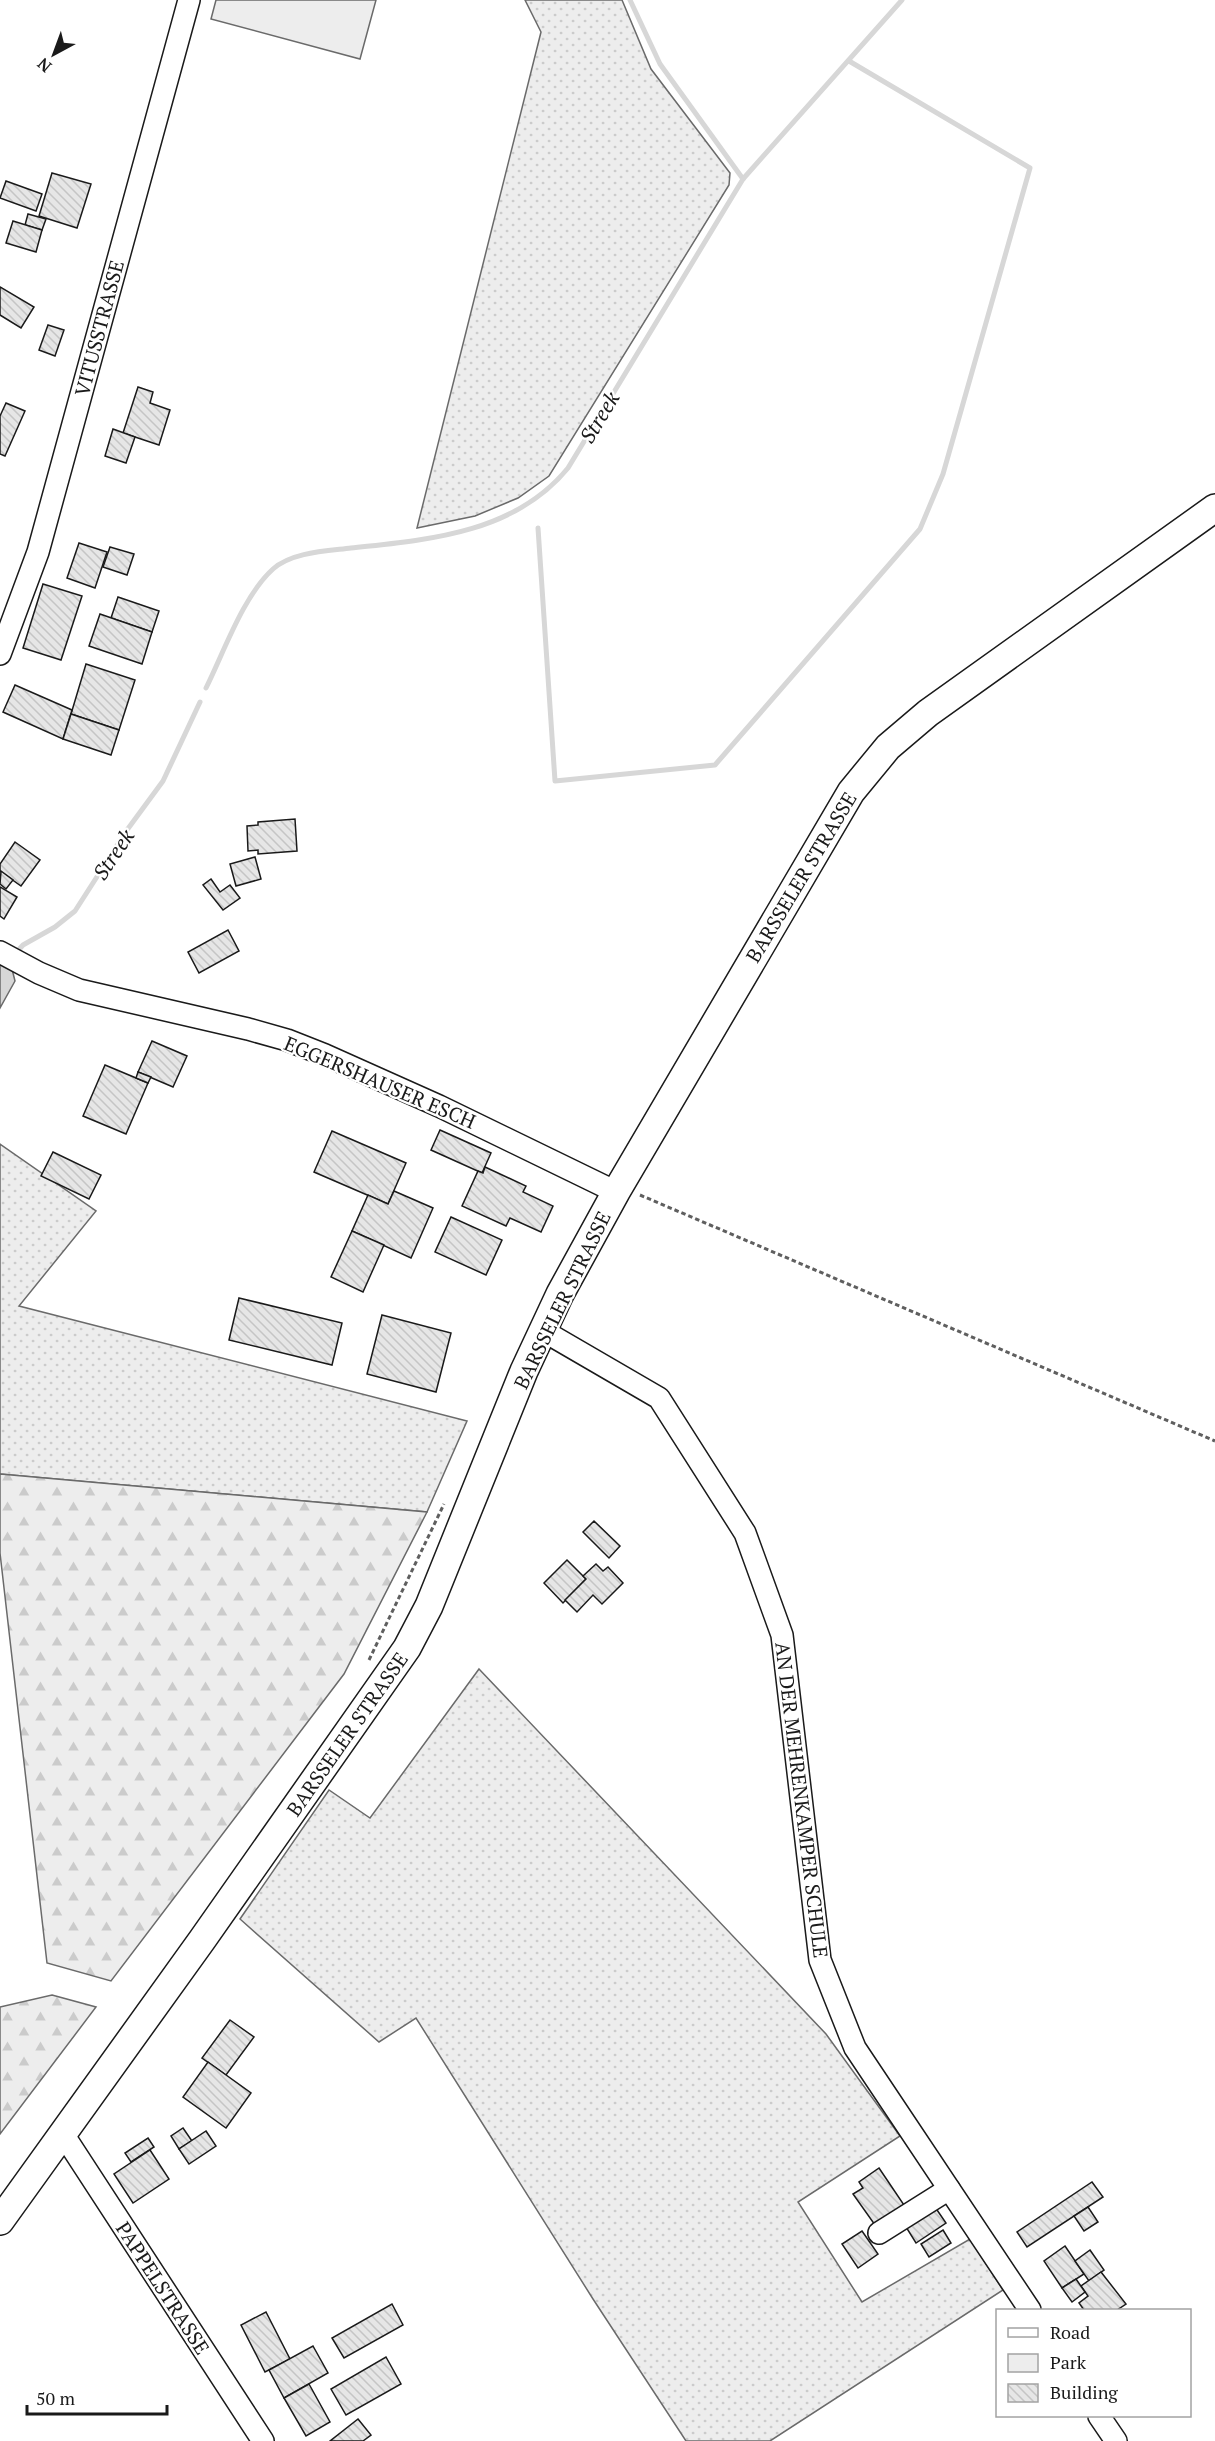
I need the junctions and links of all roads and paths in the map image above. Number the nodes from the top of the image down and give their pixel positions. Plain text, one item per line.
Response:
1 (189, 0) edge
2 (1215, 508) edge
3 (0, 654) edge
4 (0, 952) edge
5 (618, 1189) junction
6 (542, 1330) junction
7 (1215, 1441) edge
8 (63, 2134) junction
9 (949, 2189) junction
10 (0, 2221) edge
11 (879, 2233) dead end
12 (1028, 2309) edge
13 (1100, 2417) edge
14 (263, 2441) edge
15 (1116, 2441) edge

1 - 3 street, VITUSSTRASSE
2 - 5 main road, BARSSELER STRASSE
4 - 5 street, EGGERSHAUSER ESCH
5 - 6 main road, BARSSELER STRASSE
5 - 7 path
6 - 8 main road, BARSSELER STRASSE
6 - 9 street, AN DER MEHRENKAMPER SCHULE
8 - 10 main road, BARSSELER STRASSE
8 - 14 street, PAPPELSTRASSE
9 - 11 street
9 - 12 street, AN DER MEHRENKAMPER SCHULE
13 - 15 street

